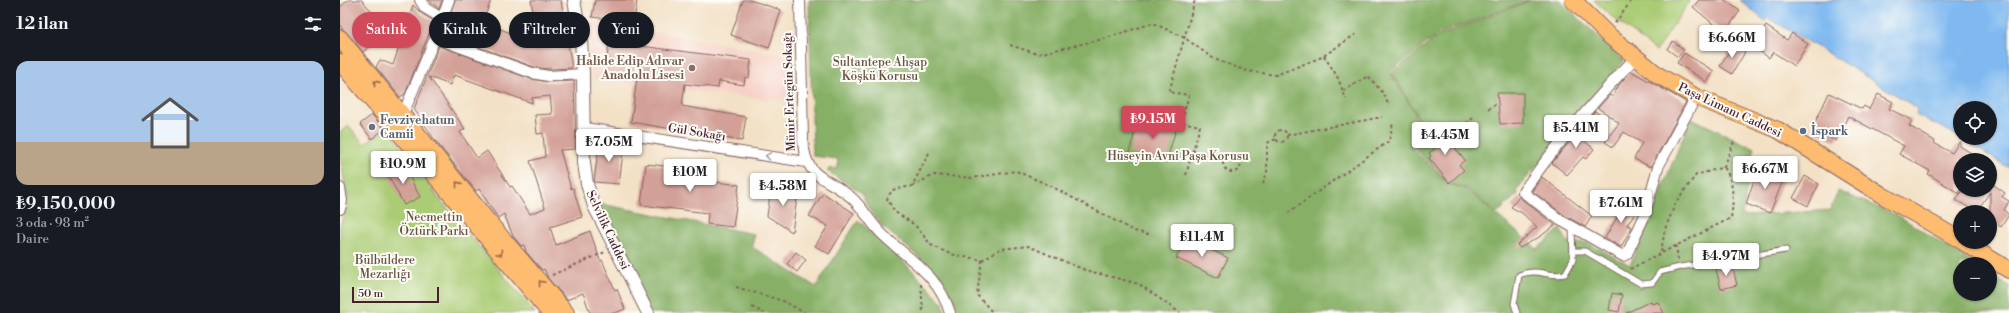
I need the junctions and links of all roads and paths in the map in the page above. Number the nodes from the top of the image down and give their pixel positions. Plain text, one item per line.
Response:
1 (420, 0) edge
2 (449, 0) edge
3 (574, 0) edge
4 (800, 0) edge
5 (1195, 0) edge
6 (1574, 0) edge
7 (1632, 0) edge
8 (432, 12) edge
9 (445, 12) edge
10 (1356, 34) dead end
11 (1607, 34) junction
12 (1185, 38) junction
13 (342, 44) edge
14 (1010, 45) dead end
15 (431, 48) edge
16 (463, 48) edge
17 (1324, 56) junction
18 (1635, 58) junction
19 (340, 62) edge
20 (584, 74) junction
21 (1343, 91) junction
22 (1696, 97) junction
23 (1346, 99) dead end
24 (1497, 103) dead end
25 (1390, 106) dead end
26 (1488, 109) dead end
27 (1382, 117) dead end
28 (1474, 117) dead end
29 (399, 122) junction
30 (1393, 123) dead end
31 (585, 128) junction
32 (1287, 135) junction
33 (1276, 139) junction
34 (1448, 139) dead end
35 (1735, 139) dead end
36 (1193, 151) junction
37 (929, 153) dead end
38 (1223, 161) junction
39 (806, 162) junction
40 (1724, 167) junction
41 (1186, 175) dead end
42 (1263, 184) dead end
43 (912, 186) junction
44 (340, 188) edge
45 (340, 208) edge
46 (1288, 213) dead end
47 (1572, 227) junction
48 (487, 229) junction
49 (1152, 235) dead end
50 (1953, 236) edge
51 (1676, 245) junction
52 (615, 248) junction
53 (1974, 249) edge
54 (1786, 250) dead end
55 (1573, 251) junction
56 (1661, 253) junction
57 (982, 260) junction
58 (918, 265) junction
59 (1680, 267) junction
60 (2009, 270) edge
61 (1622, 272) junction
62 (539, 281) junction
63 (736, 287) dead end
64 (752, 307) dead end
65 (550, 313) edge
66 (566, 313) edge
67 (648, 313) edge
68 (764, 313) edge
69 (805, 313) edge
70 (923, 313) edge
71 (950, 313) edge
72 (993, 313) edge
73 (1180, 313) edge
74 (1517, 313) edge

1 - 8 street
2 - 9 street
3 - 20 street, Selvilik Caddesi
4 - 39 street, Münir Ertegün Sokağı
5 - 12 path
6 - 11 main road, Paşa Limanı Caddesi
7 - 11 path
10 - 17 path
11 - 18 main road, Paşa Limanı Caddesi
12 - 14 path
12 - 17 path
12 - 36 path
29 -> 13 main road
15 - 29 street
16 - 20 street
17 - 21 path
18 - 22 main road, Paşa Limanı Caddesi
18 - 47 street
19 - 29 main road
20 - 31 street, Selvilik Caddesi
21 - 23 path
21 - 25 path
22 - 47 street
22 - 50 main road, Paşa Limanı Caddesi
24 - 26 path
27 - 32 path
28 - 34 path
29 - 48 main road
30 - 46 path
39 -> 31 street, Gül Sokağı
31 - 52 street, Selvilik Caddesi
32 - 33 path
32 - 33 path
33 - 42 path
35 - 40 path
36 - 38 path
36 - 41 path
37 - 43 path
38 - 38 path
39 - 58 street, Münir Ertegün Sokağı
40 - 51 path
40 - 56 path
43 - 49 path
43 - 57 path
44 - 45 street
47 - 55 lane
48 - 62 main road
48 -> 65 main road
51 - 56 path
51 - 59 path
52 - 62 path
52 - 67 street, Selvilik Caddesi
53 - 60 main road
54 - 59 lane
55 - 61 lane
55 - 74 lane
56 - 61 path
57 - 72 path
57 - 73 path
58 - 70 path
58 - 71 street, Münir Ertegün Sokağı
59 - 61 lane
66 -> 62 main road
63 - 69 path
64 - 68 path

